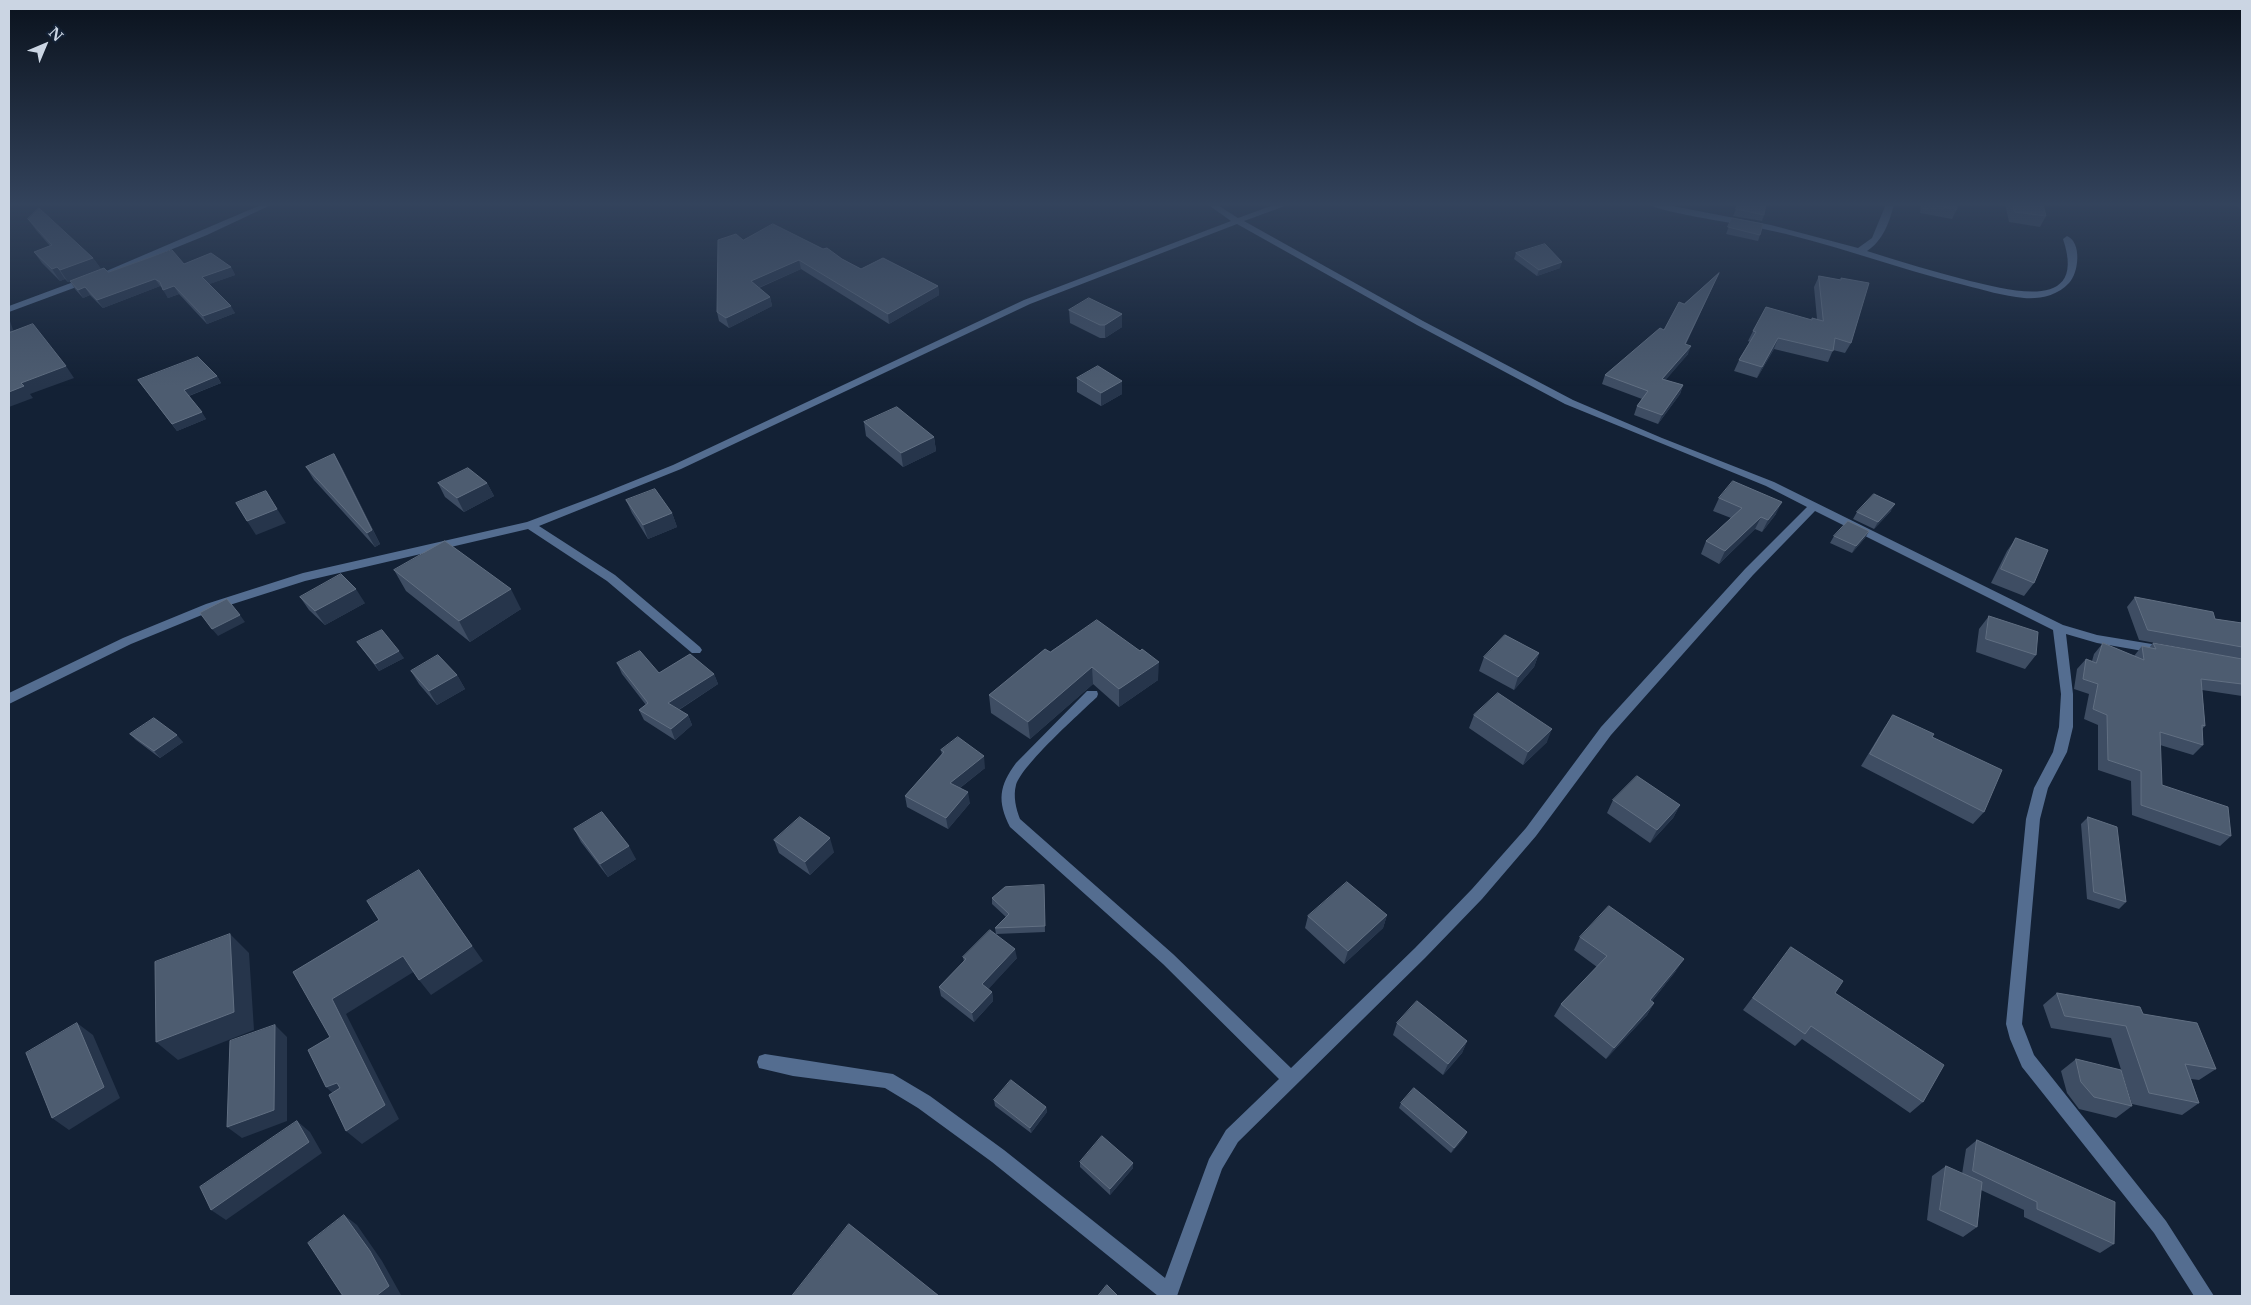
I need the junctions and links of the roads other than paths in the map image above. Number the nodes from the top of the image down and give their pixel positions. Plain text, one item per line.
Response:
1 (125, 265) edge
2 (1122, 265) edge
3 (1318, 265) edge
4 (1902, 265) edge
5 (2074, 265) edge
6 (9, 309) edge
7 (1815, 505) junction
8 (530, 525) junction
9 (2058, 628) junction
10 (696, 650) dead end
11 (2182, 653) edge
12 (1092, 694) dead end
13 (9, 699) edge
14 (765, 1062) dead end
15 (1291, 1079) junction
16 (1168, 1295) edge
17 (2206, 1296) edge

1 - 6 street
2 - 8 street
3 - 7 street
4 - 5 street
7 - 9 street
7 - 15 street
8 - 10 street
8 - 13 street
9 - 11 street
9 - 17 street
12 - 15 street
14 - 16 street
15 - 16 street

